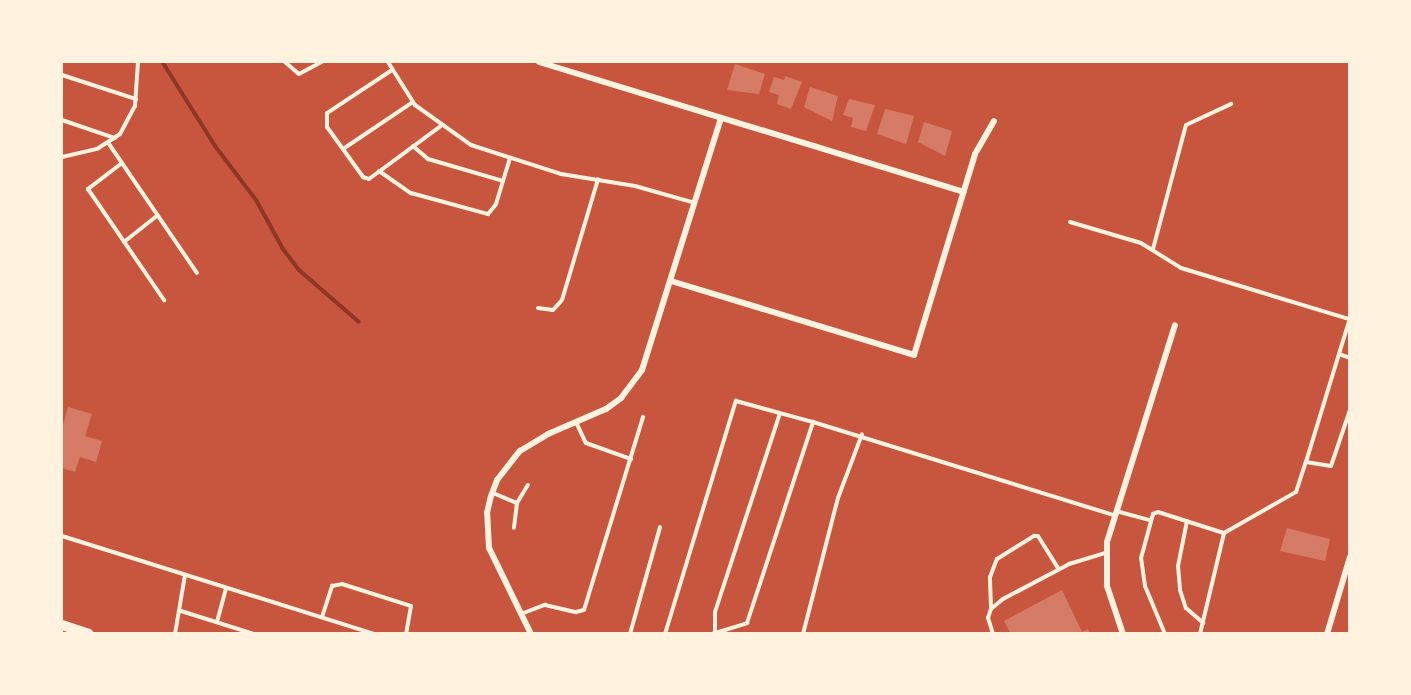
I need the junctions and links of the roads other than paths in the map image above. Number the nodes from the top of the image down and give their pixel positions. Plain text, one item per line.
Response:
1 (138, 62) edge
2 (285, 62) edge
3 (322, 62) edge
4 (388, 62) edge
5 (539, 62) edge
6 (392, 70) junction
7 (62, 77) edge
8 (136, 99) junction
9 (413, 102) junction
10 (1231, 104) dead end
11 (721, 118) junction
12 (62, 120) edge
13 (994, 121) dead end
14 (441, 126) junction
15 (116, 138) junction
16 (109, 144) junction
17 (413, 146) junction
18 (343, 149) junction
19 (62, 157) edge
20 (510, 158) junction
21 (122, 163) junction
22 (379, 171) junction
23 (598, 179) junction
24 (503, 181) junction
25 (964, 192) junction
26 (695, 203) junction
27 (158, 215) junction
28 (1070, 222) dead end
29 (124, 242) junction
30 (1153, 249) junction
31 (197, 273) dead end
32 (671, 281) junction
33 (164, 300) dead end
34 (538, 308) dead end
35 (1349, 319) edge
36 (1174, 325) dead end
37 (1339, 354) junction
38 (1350, 358) edge
39 (1350, 410) edge
40 (780, 413) junction
41 (643, 417) dead end
42 (576, 422) junction
43 (813, 422) junction
44 (862, 434) junction
45 (631, 459) junction
46 (1306, 462) junction
47 (528, 485) dead end
48 (492, 493) junction
49 (518, 503) junction
50 (1114, 513) junction
51 (1150, 520) junction
52 (1187, 521) junction
53 (660, 527) dead end
54 (514, 528) dead end
55 (1224, 533) junction
56 (62, 536) edge
57 (1106, 553) junction
58 (1350, 557) edge
59 (1059, 569) junction
60 (185, 575) junction
61 (226, 588) junction
62 (991, 609) junction
63 (181, 611) junction
64 (520, 614) junction
65 (322, 617) junction
66 (217, 622) junction
67 (1203, 623) junction
68 (62, 626) edge
69 (713, 632) edge
70 (89, 633) edge
71 (175, 633) edge
72 (254, 633) edge
73 (374, 633) edge
74 (406, 633) edge
75 (531, 633) edge
76 (630, 633) edge
77 (665, 633) edge
78 (803, 633) edge
79 (993, 633) edge
80 (1123, 633) edge
81 (1165, 633) edge
82 (1200, 633) edge
83 (1327, 633) edge

1 - 8 lane
2 - 3 lane
4 - 6 lane
5 - 11 street
6 - 9 lane
6 - 18 lane
7 - 8 lane
8 - 15 lane
9 - 14 lane
9 - 18 lane
10 - 30 lane
11 - 25 street
11 - 26 street
12 - 15 lane
13 - 25 street
14 - 17 lane
14 - 20 lane
15 - 16 lane
16 - 19 lane
16 - 21 lane
17 - 22 lane
17 - 24 lane
18 - 22 lane
20 - 23 lane
20 - 24 lane
21 - 27 lane
21 - 29 lane
22 - 24 lane
23 - 26 lane
23 - 34 lane
25 - 32 street
26 - 32 street
27 - 29 lane
27 - 31 lane
28 - 30 lane
29 - 33 lane
30 - 35 lane
32 - 42 street
35 - 37 lane
36 - 50 street
37 - 38 lane
37 - 46 lane
39 - 46 lane
40 - 43 lane
40 - 69 lane
40 - 77 lane
41 - 45 lane
42 - 45 lane
42 - 48 street
43 - 44 lane
43 - 69 lane
44 - 50 lane
44 - 78 lane
45 - 64 lane
46 - 55 lane
47 - 49 lane
48 - 49 lane
48 - 64 street
49 - 54 lane
50 - 51 lane
50 - 57 street
51 - 52 lane
51 - 81 lane
52 - 55 lane
52 - 67 lane
53 - 76 lane
55 - 67 lane
56 - 60 lane
57 - 59 lane
57 - 80 street
58 - 83 street
59 - 62 lane
59 - 62 lane
60 - 61 lane
60 - 63 lane
61 - 65 lane
61 - 66 lane
62 - 79 lane
63 - 66 lane
63 - 71 lane
64 - 75 street
65 - 73 lane
65 - 74 lane
66 - 72 lane
67 - 82 lane
68 - 70 main road

